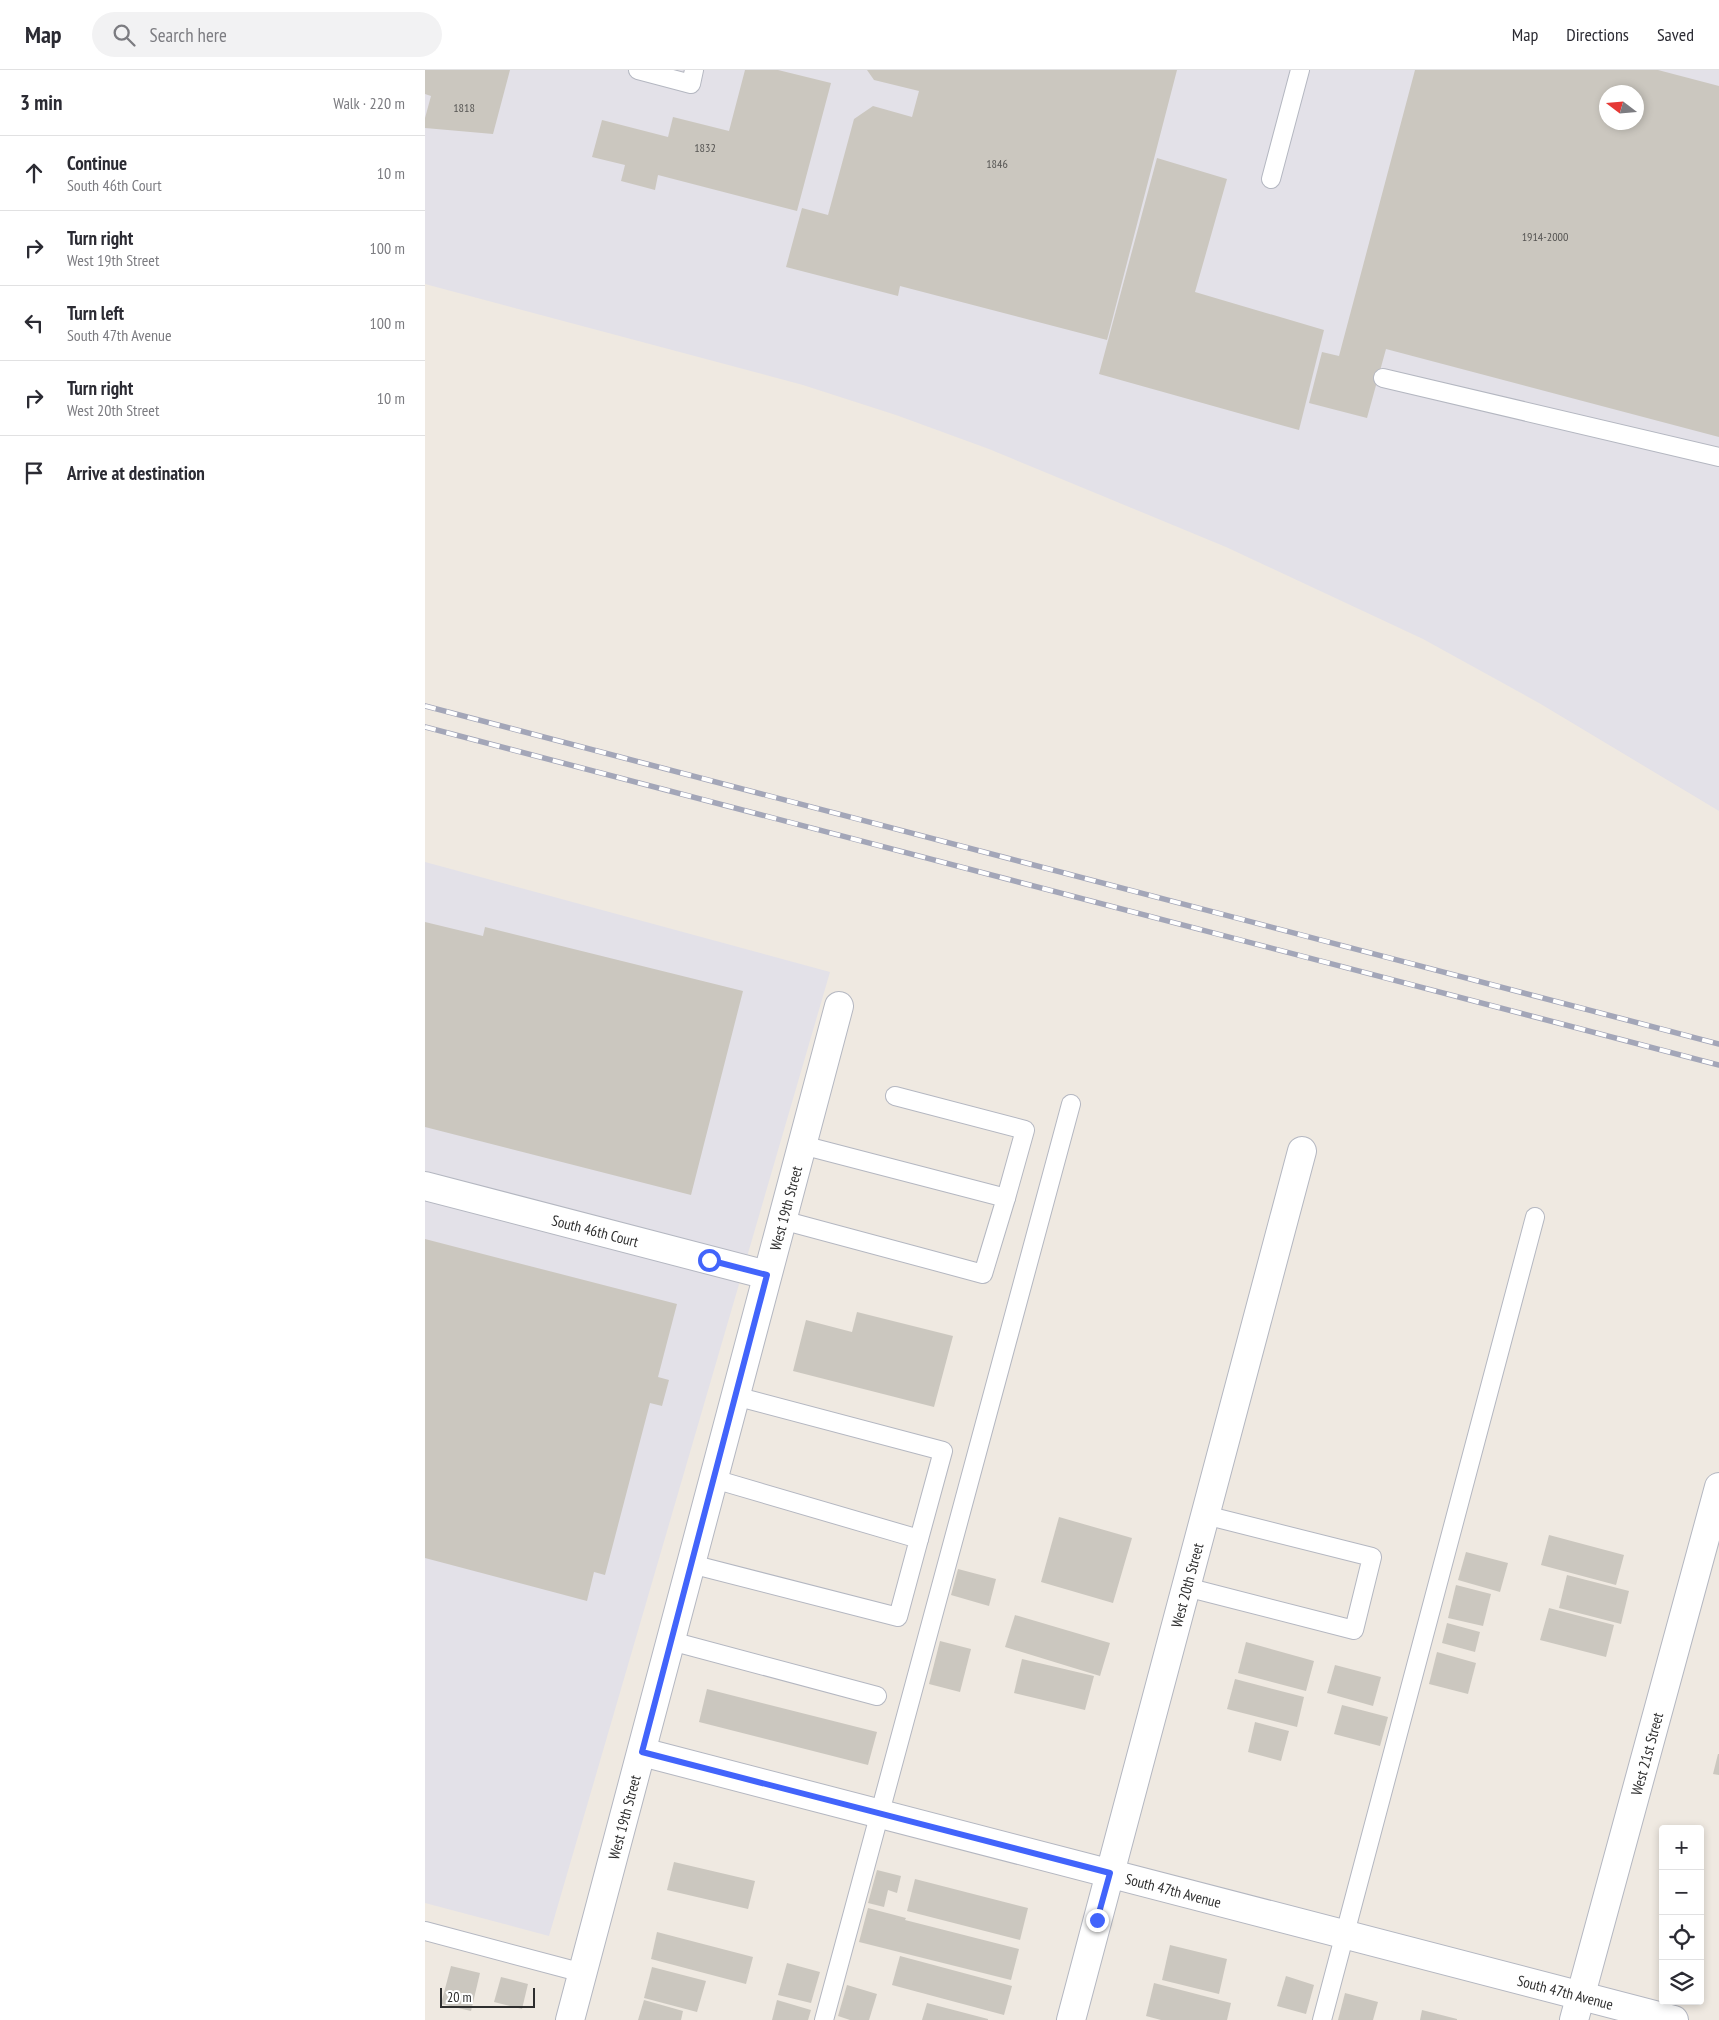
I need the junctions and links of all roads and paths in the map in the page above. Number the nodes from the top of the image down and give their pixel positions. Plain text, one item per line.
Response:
1 (638, 70) edge
2 (694, 70) edge
3 (1300, 70) edge
4 (1271, 179) dead end
5 (1383, 378) dead end
6 (1719, 457) edge
7 (839, 1006) dead end
8 (895, 1096) dead end
9 (1071, 1104) dead end
10 (802, 1145) junction
11 (1302, 1151) dead end
12 (425, 1186) edge
13 (1006, 1198) junction
14 (1535, 1217) dead end
15 (782, 1220) junction
16 (767, 1275) junction
17 (735, 1396) junction
18 (714, 1480) junction
19 (1719, 1487) edge
20 (1205, 1515) junction
21 (919, 1539) junction
22 (691, 1564) junction
23 (1186, 1587) junction
24 (671, 1641) junction
25 (877, 1696) dead end
26 (642, 1752) junction
27 (879, 1814) junction
28 (1110, 1873) junction
29 (425, 1931) edge
30 (1345, 1934) junction
31 (583, 1973) junction
32 (1577, 2008) edge
33 (570, 2020) edge
34 (824, 2020) edge
35 (1071, 2020) edge
36 (1322, 2020) edge
37 (1675, 2020) edge

1 - 2 lane
3 - 4 lane
5 - 6 lane
7 - 10 street, West 19th Street
8 - 13 lane
9 - 27 lane
10 - 13 lane
10 - 15 street, West 19th Street
11 - 20 street, West 20th Street
12 - 16 street, South 46th Court
13 - 15 lane
14 - 30 lane
15 - 16 street, West 19th Street
16 - 17 street, West 19th Street
17 - 18 street, West 19th Street
17 - 21 lane
18 - 21 lane
18 - 22 street, West 19th Street
19 - 32 street, West 21st Street
20 - 23 street, West 20th Street
20 - 23 lane
21 - 22 lane
22 - 24 street, West 19th Street
23 - 28 street, West 20th Street
24 - 25 lane
24 - 26 street, West 19th Street
26 - 27 street, South 47th Avenue
26 - 31 street, West 19th Street
27 - 28 street, South 47th Avenue
27 - 34 lane
28 - 30 street, South 47th Avenue
28 - 35 street, West 20th Street
29 - 31 lane
30 - 32 street, South 47th Avenue
30 - 36 lane
31 - 33 street, West 19th Street
32 - 37 street, South 47th Avenue

